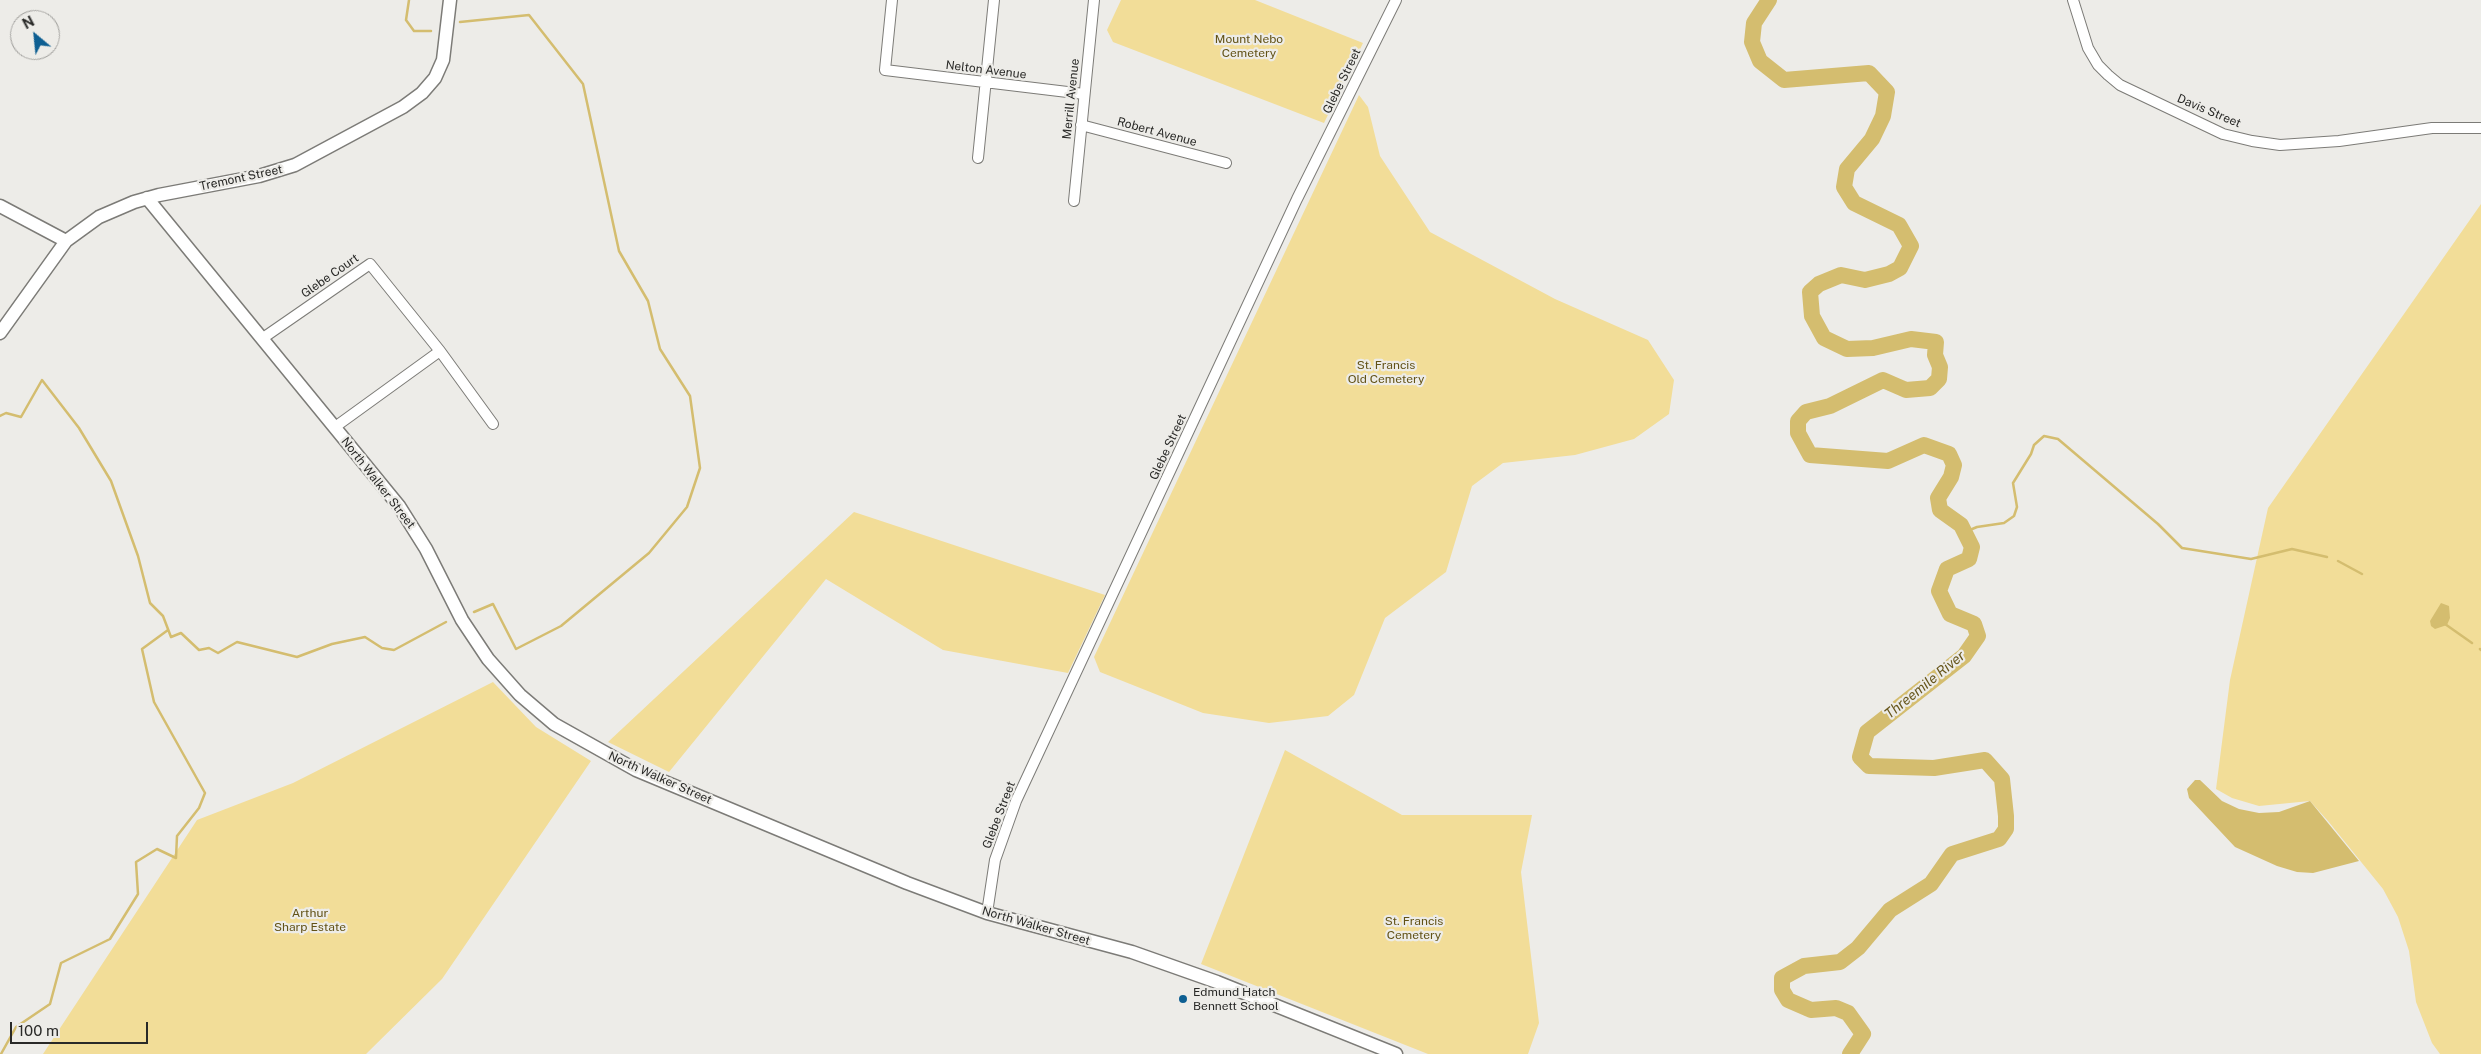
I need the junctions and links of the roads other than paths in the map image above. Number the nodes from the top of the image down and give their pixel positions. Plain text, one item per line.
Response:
1 (450, 0) edge
2 (892, 0) edge
3 (994, 0) edge
4 (1094, 0) edge
5 (1396, 0) edge
6 (2072, 0) edge
7 (986, 82) junction
8 (1084, 94) junction
9 (1082, 125) junction
10 (2481, 128) edge
11 (978, 158) dead end
12 (1226, 163) dead end
13 (148, 198) junction
14 (1074, 201) dead end
15 (0, 206) edge
16 (66, 241) junction
17 (0, 333) edge
18 (263, 338) junction
19 (440, 350) junction
20 (493, 424) dead end
21 (335, 427) junction
22 (987, 912) junction
23 (1396, 1054) edge

1 - 13 main road, Tremont Street
2 - 7 street, Nelton Avenue
3 - 7 street
4 - 8 street, Merrill Avenue
5 - 22 street, Glebe Street
6 - 10 street, Davis Street
7 - 8 street, Nelton Avenue
7 - 11 street
8 - 9 street, Merrill Avenue
9 - 12 street, Robert Avenue
9 - 14 street, Merrill Avenue
13 - 16 main road, Tremont Street
13 - 18 main road, North Walker Street
15 - 16 main road
16 - 17 main road, Tremont Street
18 - 19 street, Glebe Court
18 - 21 main road, North Walker Street
19 - 20 street, Glebe Court
19 - 21 street
21 - 22 main road, North Walker Street
22 - 23 main road, North Walker Street

